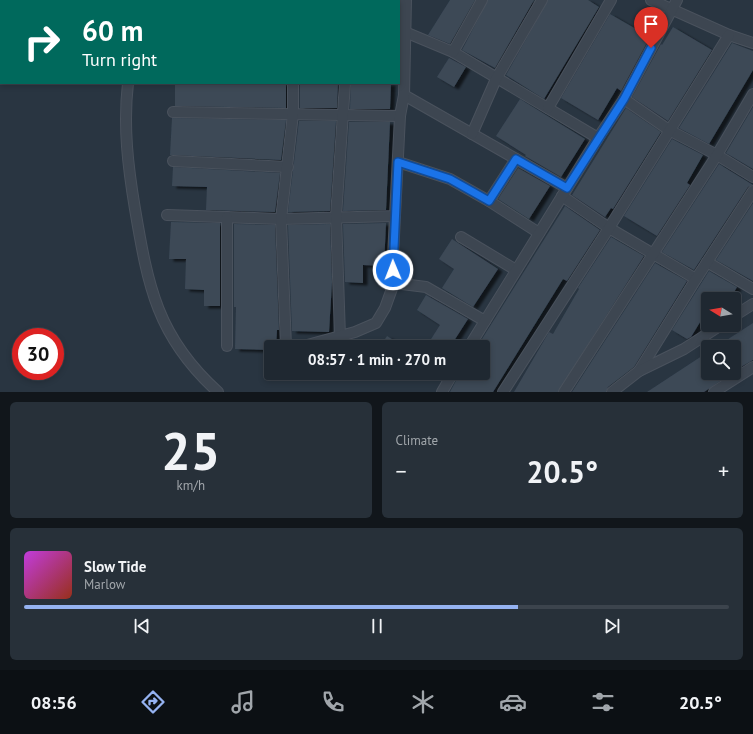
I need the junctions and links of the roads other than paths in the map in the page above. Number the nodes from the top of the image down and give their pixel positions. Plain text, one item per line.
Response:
1 (482, 0) edge
2 (542, 0) edge
3 (611, 0) edge
4 (651, 0) edge
5 (677, 0) edge
6 (404, 2) edge
7 (671, 11) junction
8 (405, 32) junction
9 (729, 35) junction
10 (753, 43) edge
11 (453, 52) junction
12 (496, 79) junction
13 (128, 84) edge
14 (293, 84) edge
15 (345, 84) edge
16 (753, 94) edge
17 (404, 95) junction
18 (624, 99) junction
19 (548, 108) junction
20 (173, 112) dead end
21 (293, 114) junction
22 (343, 116) junction
23 (400, 116) junction
24 (669, 130) junction
25 (472, 134) junction
26 (598, 138) junction
27 (717, 154) junction
28 (516, 159) junction
29 (173, 161) dead end
30 (398, 162) junction
31 (288, 167) junction
32 (753, 177) edge
33 (753, 191) edge
34 (564, 192) junction
35 (489, 201) junction
36 (168, 215) dead end
37 (336, 216) junction
38 (395, 216) junction
39 (227, 217) junction
40 (281, 219) junction
41 (609, 228) junction
42 (539, 234) junction
43 (461, 237) dead end
44 (653, 253) junction
45 (707, 262) junction
46 (516, 270) junction
47 (696, 279) junction
48 (394, 283) junction
49 (753, 289) edge
50 (753, 304) edge
51 (741, 312) edge
52 (485, 321) junction
53 (711, 332) edge
54 (340, 337) junction
55 (286, 340) edge
56 (328, 340) edge
57 (473, 340) edge
58 (227, 346) dead end
59 (753, 367) edge
60 (639, 371) junction
61 (449, 380) edge
62 (218, 392) edge
63 (442, 392) edge
64 (503, 392) edge
65 (564, 392) edge
66 (612, 392) edge
67 (714, 392) edge

1 - 11 street
2 - 12 street
3 - 19 street
4 - 7 street
5 - 7 street
6 - 8 street
7 - 9 street
7 - 18 street
8 - 11 street
8 - 17 street
9 - 10 street
9 - 24 street
11 - 12 street
12 - 19 street
12 - 25 street
13 - 62 street
14 - 21 street
15 - 22 street
16 - 27 street
17 - 23 street
17 - 25 street
18 - 24 street
18 - 26 street
19 - 26 street
20 - 21 street
21 - 22 street
21 - 31 street
22 - 23 street
22 - 37 street
23 - 30 street
24 - 27 street
24 - 41 street
25 - 28 street
26 - 34 street
27 - 32 street
27 - 44 street
28 - 34 street
28 - 35 street
29 - 31 street
30 - 35 street
30 - 38 street
31 - 40 street
33 - 45 street
34 - 41 street
34 - 42 street
35 - 42 street
36 - 39 street
37 - 38 street
37 - 40 street
37 - 54 street
38 - 48 street
39 - 40 street
39 - 58 street
40 - 55 street
41 - 44 street
41 - 64 street
42 - 46 street
43 - 46 street
44 - 47 street
44 - 65 street
45 - 47 street
45 - 49 street
46 - 52 street
47 - 60 street
48 - 52 street
48 - 54 street
50 - 51 street
52 - 57 street
53 - 60 street
54 - 56 street
59 - 67 street
60 - 66 street
61 - 63 street

